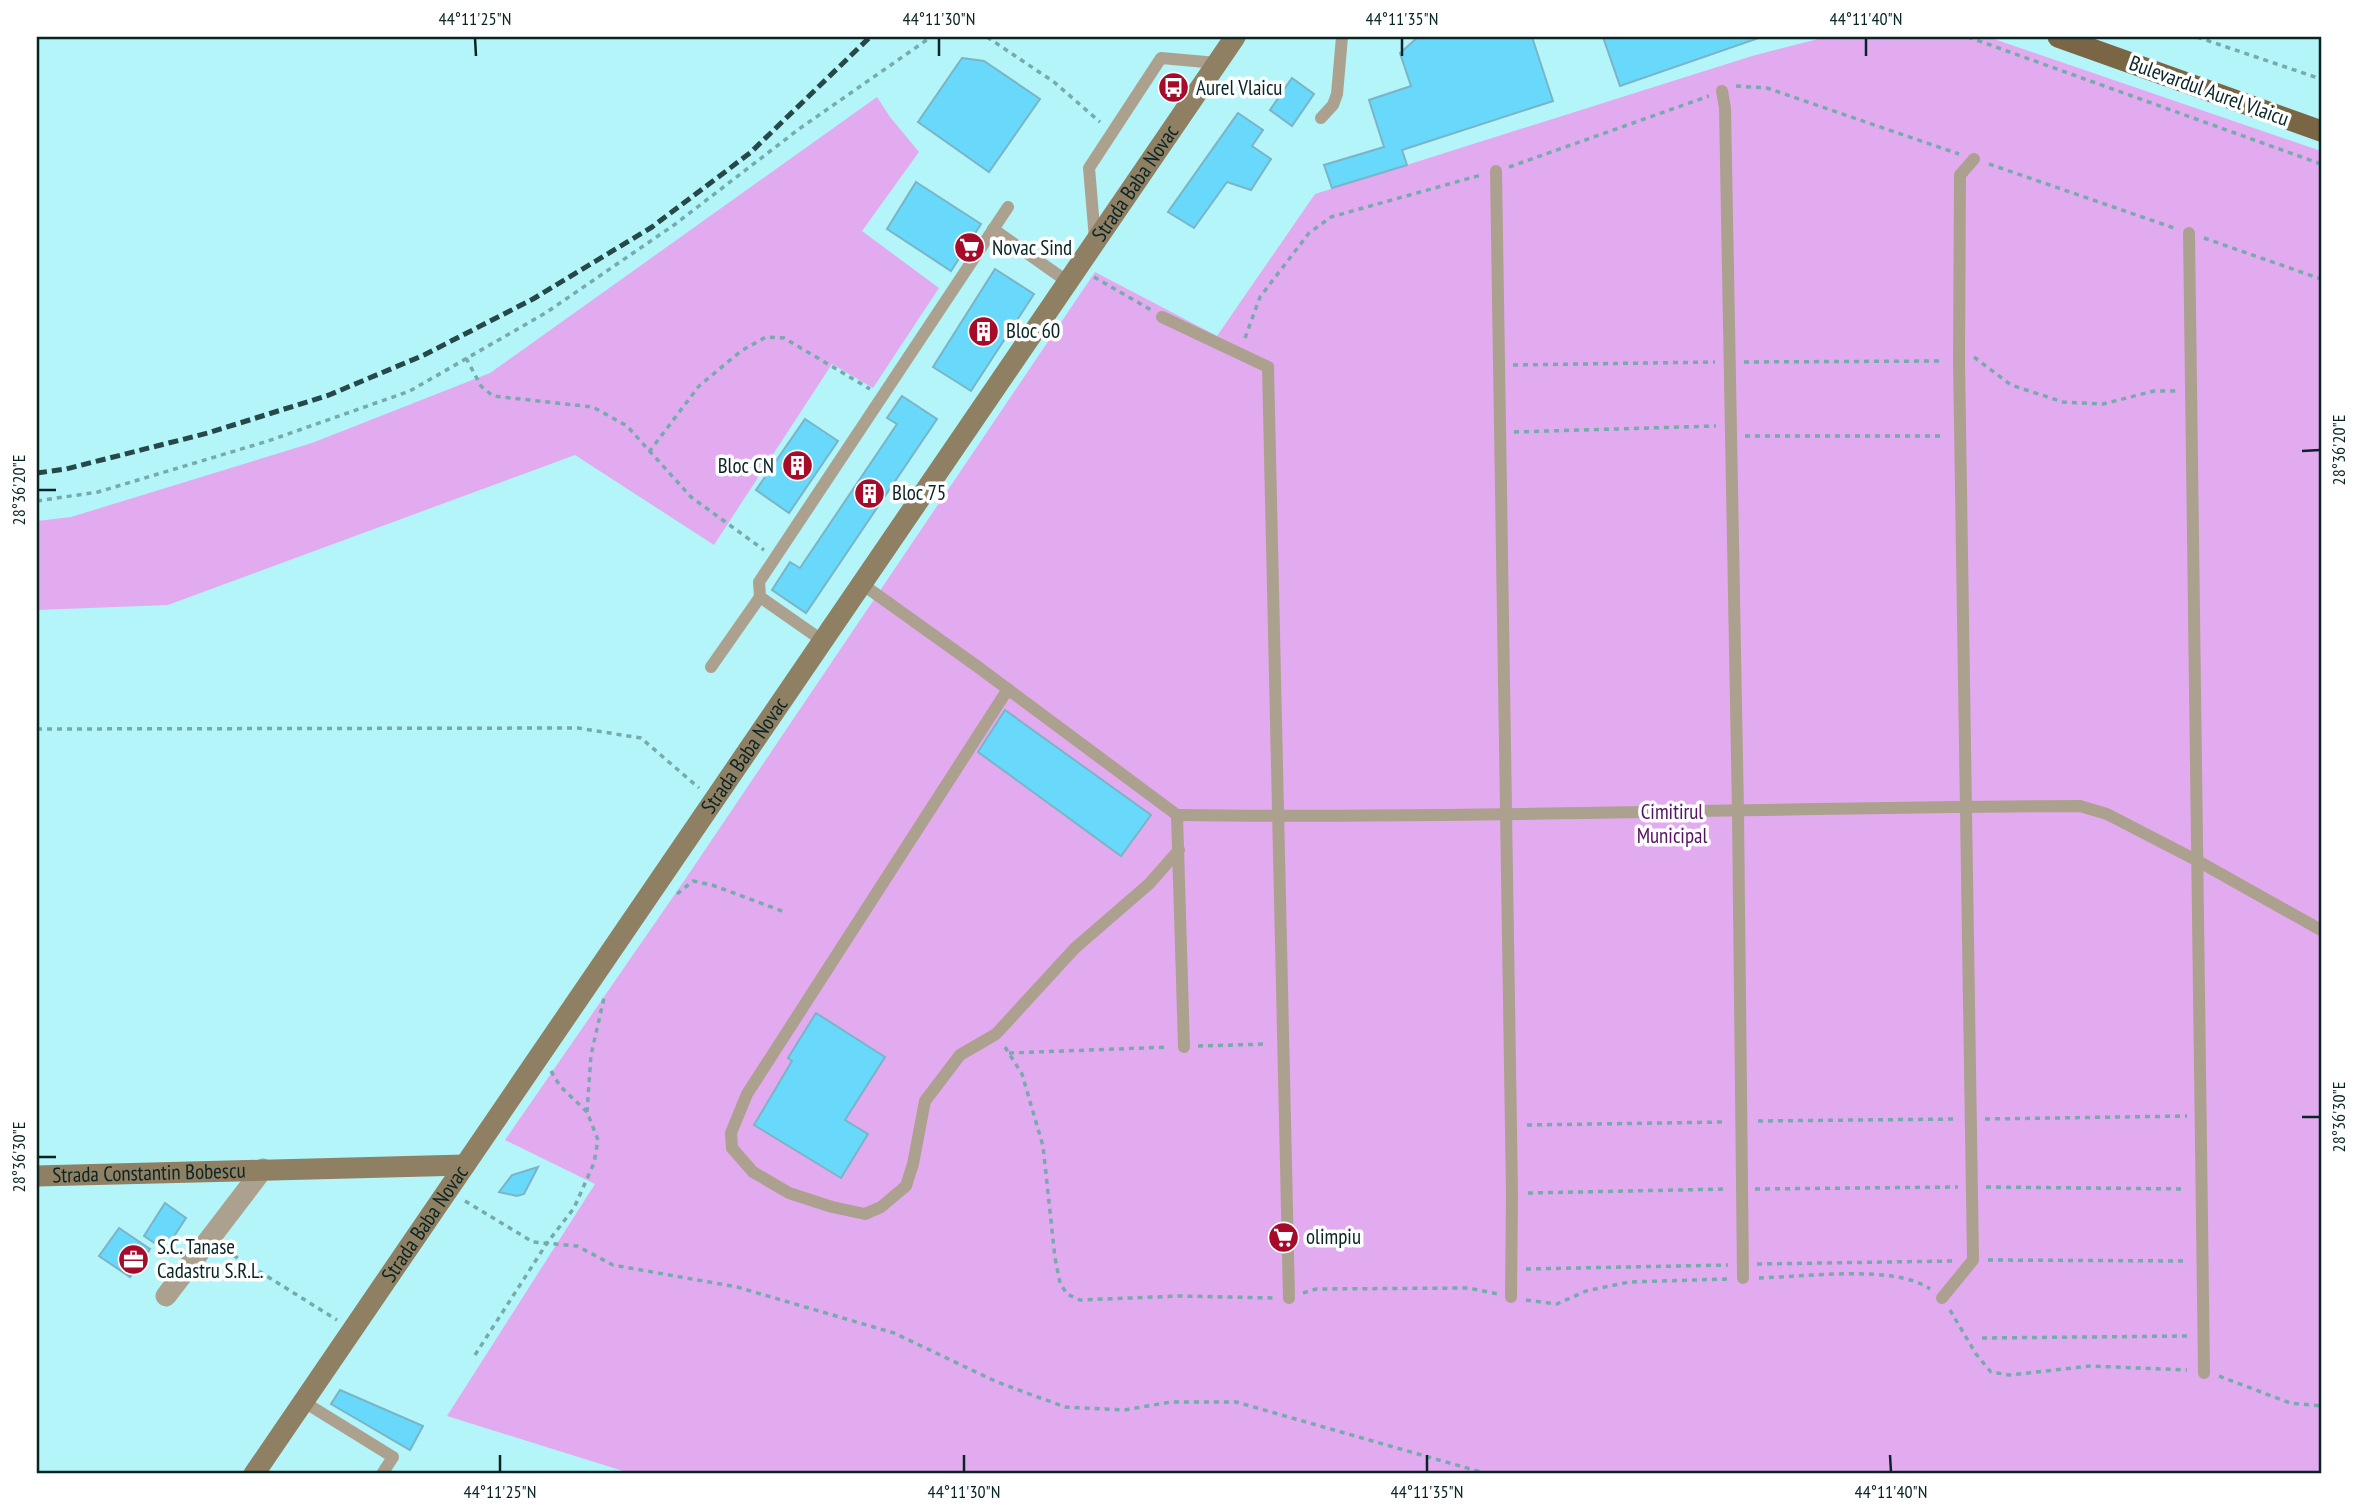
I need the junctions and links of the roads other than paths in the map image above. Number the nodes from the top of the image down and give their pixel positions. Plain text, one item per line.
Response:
1 (1235, 37) edge
2 (1342, 37) edge
3 (2058, 37) edge
4 (1217, 63) junction
5 (1721, 91) road end
6 (1321, 118) dead end
7 (2321, 131) edge
8 (1974, 159) road end
9 (1496, 171) road end
10 (1008, 207) dead end
11 (993, 229) junction
12 (2189, 233) road end
13 (1095, 242) junction
14 (1073, 275) junction
15 (1162, 317) road end
16 (862, 584) junction
17 (760, 597) junction
18 (823, 641) junction
19 (711, 667) dead end
20 (1008, 689) junction
21 (1966, 807) junction
22 (1738, 812) junction
23 (1507, 813) junction
24 (1177, 815) junction
25 (1278, 816) junction
26 (1179, 850) junction
27 (2196, 860) junction
28 (2321, 930) edge
29 (1184, 1047) road end
30 (465, 1165) junction
31 (263, 1169) junction
32 (37, 1175) edge
33 (1743, 1278) road end
34 (166, 1296) dead end
35 (1511, 1297) road end
36 (1289, 1298) road end
37 (1942, 1298) road end
38 (2204, 1373) road end
39 (304, 1402) junction
40 (254, 1474) edge
41 (383, 1474) edge

1 - 4 main road, Strada Baba Novac
2 - 6 lane
3 - 7 main road, Bulevardul Aurel Vlaicu
4 - 13 main road, Strada Baba Novac
4 - 13 lane
5 - 22 lane
8 - 21 lane
9 - 23 lane
10 - 11 lane
11 - 14 lane
11 - 17 lane
12 - 27 lane
13 - 14 main road, Strada Baba Novac
14 - 16 main road, Strada Baba Novac
15 - 25 lane
16 - 18 main road, Strada Baba Novac
16 - 20 lane
17 - 18 lane
17 - 19 lane
18 - 30 main road, Strada Baba Novac
20 - 24 lane
20 - 26 lane
21 - 22 lane
21 - 27 lane
21 - 37 lane
22 - 23 lane
22 - 33 lane
23 - 25 lane
23 - 35 lane
24 - 25 lane
24 - 26 lane
25 - 36 lane
26 - 29 lane
27 - 28 lane
27 - 38 lane
30 - 31 main road, Strada Constantin Bobescu
30 - 39 main road, Strada Baba Novac
31 - 32 main road, Strada Constantin Bobescu
31 - 34 street
39 - 40 main road, Strada Baba Novac
39 - 41 lane

